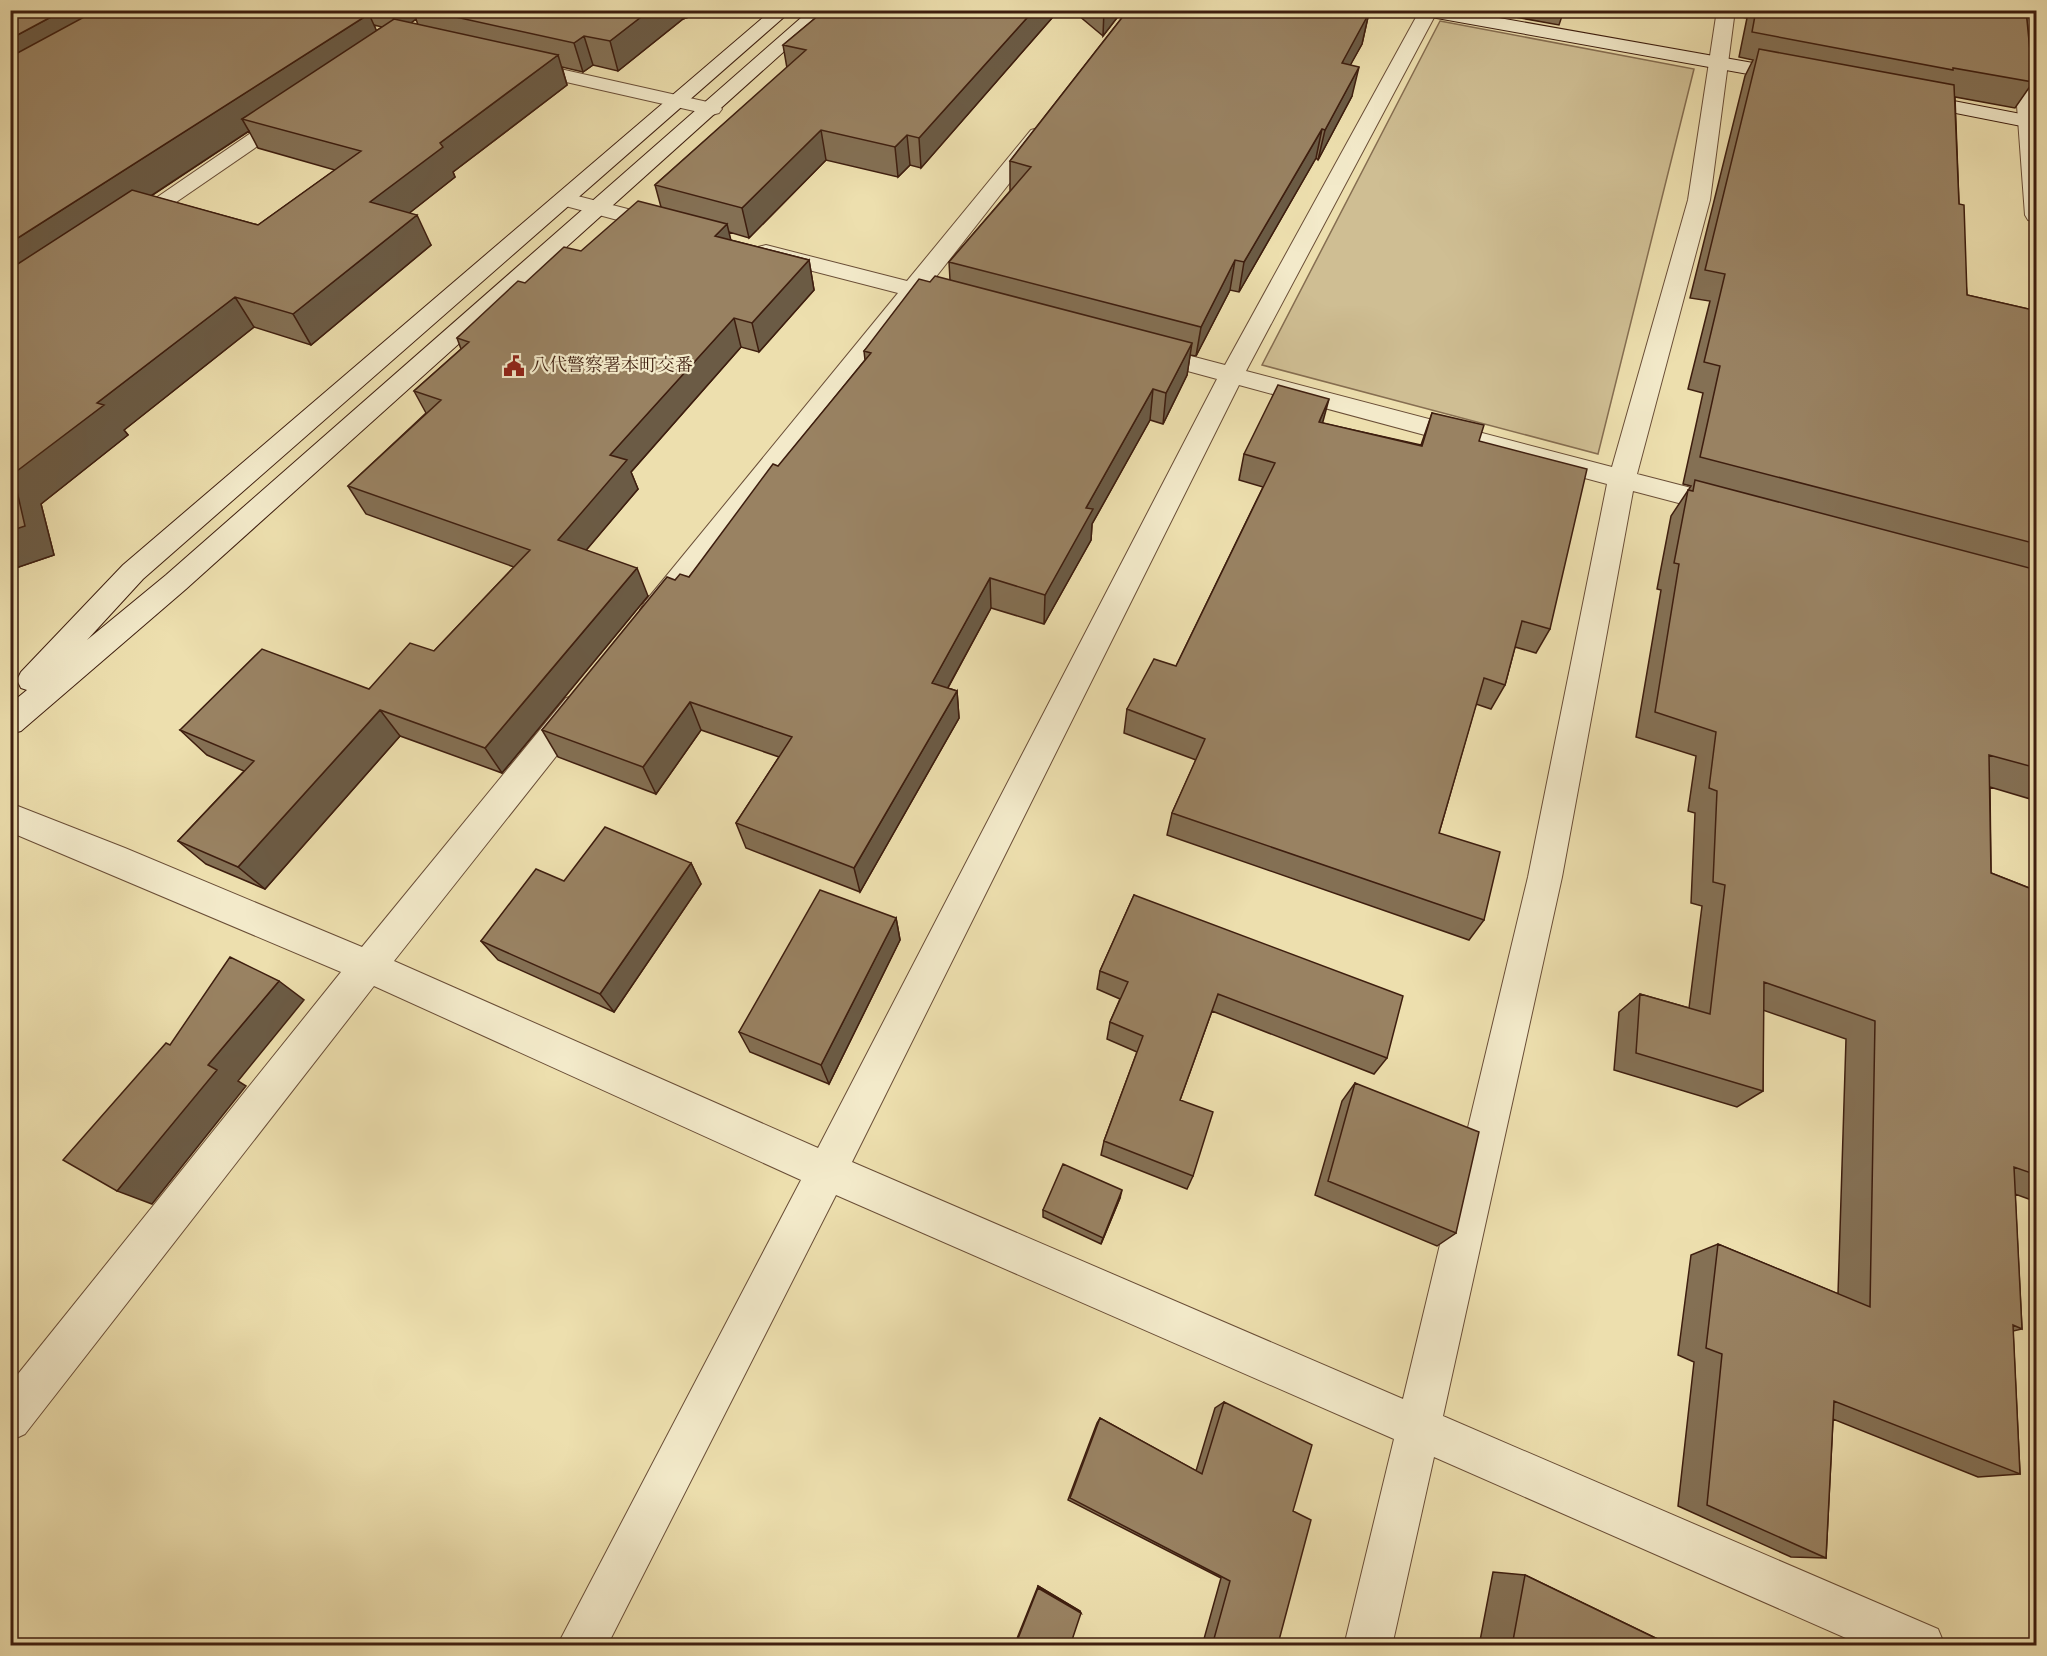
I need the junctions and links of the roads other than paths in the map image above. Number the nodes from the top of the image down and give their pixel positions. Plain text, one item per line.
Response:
1 (783, 10) edge
2 (821, 10) edge
3 (1726, 10) edge
4 (2019, 10) edge
5 (1426, 11) edge
6 (1718, 62) junction
7 (506, 63) edge
8 (1810, 80) edge
9 (1890, 95) edge
10 (678, 102) junction
11 (305, 106) edge
12 (712, 109) junction
13 (1048, 122) edge
14 (2032, 122) edge
15 (566, 198) junction
16 (600, 209) junction
17 (2037, 215) edge
18 (690, 232) edge
19 (109, 238) edge
20 (746, 246) edge
21 (914, 290) junction
22 (960, 302) edge
23 (1118, 345) edge
24 (1231, 376) junction
25 (1622, 478) junction
26 (1749, 512) edge
27 (637, 633) edge
28 (599, 680) edge
29 (10, 704) edge
30 (10, 722) edge
31 (10, 817) edge
32 (367, 967) junction
33 (827, 1171) junction
34 (10, 1419) edge
35 (1417, 1426) junction
36 (581, 1646) edge
37 (1368, 1646) edge
38 (1921, 1646) edge

1 - 10 street
2 - 12 street
3 - 6 street
4 - 14 street
5 - 6 street
5 - 24 street
6 - 8 street
6 - 25 street
7 - 10 street
9 - 14 street
10 - 12 street
10 - 15 street
11 - 19 street
12 - 16 street
13 - 21 street
14 - 17 street
15 - 16 street
15 - 29 street
16 - 18 street
16 - 30 street
20 - 21 street
21 - 22 street
21 - 27 street
23 - 24 street
24 - 25 street
24 - 33 street
25 - 26 street
25 - 35 street
28 - 32 street
31 - 32 street
32 - 33 street
32 - 34 street
33 - 35 street
33 - 36 street
35 - 37 street
35 - 38 street

